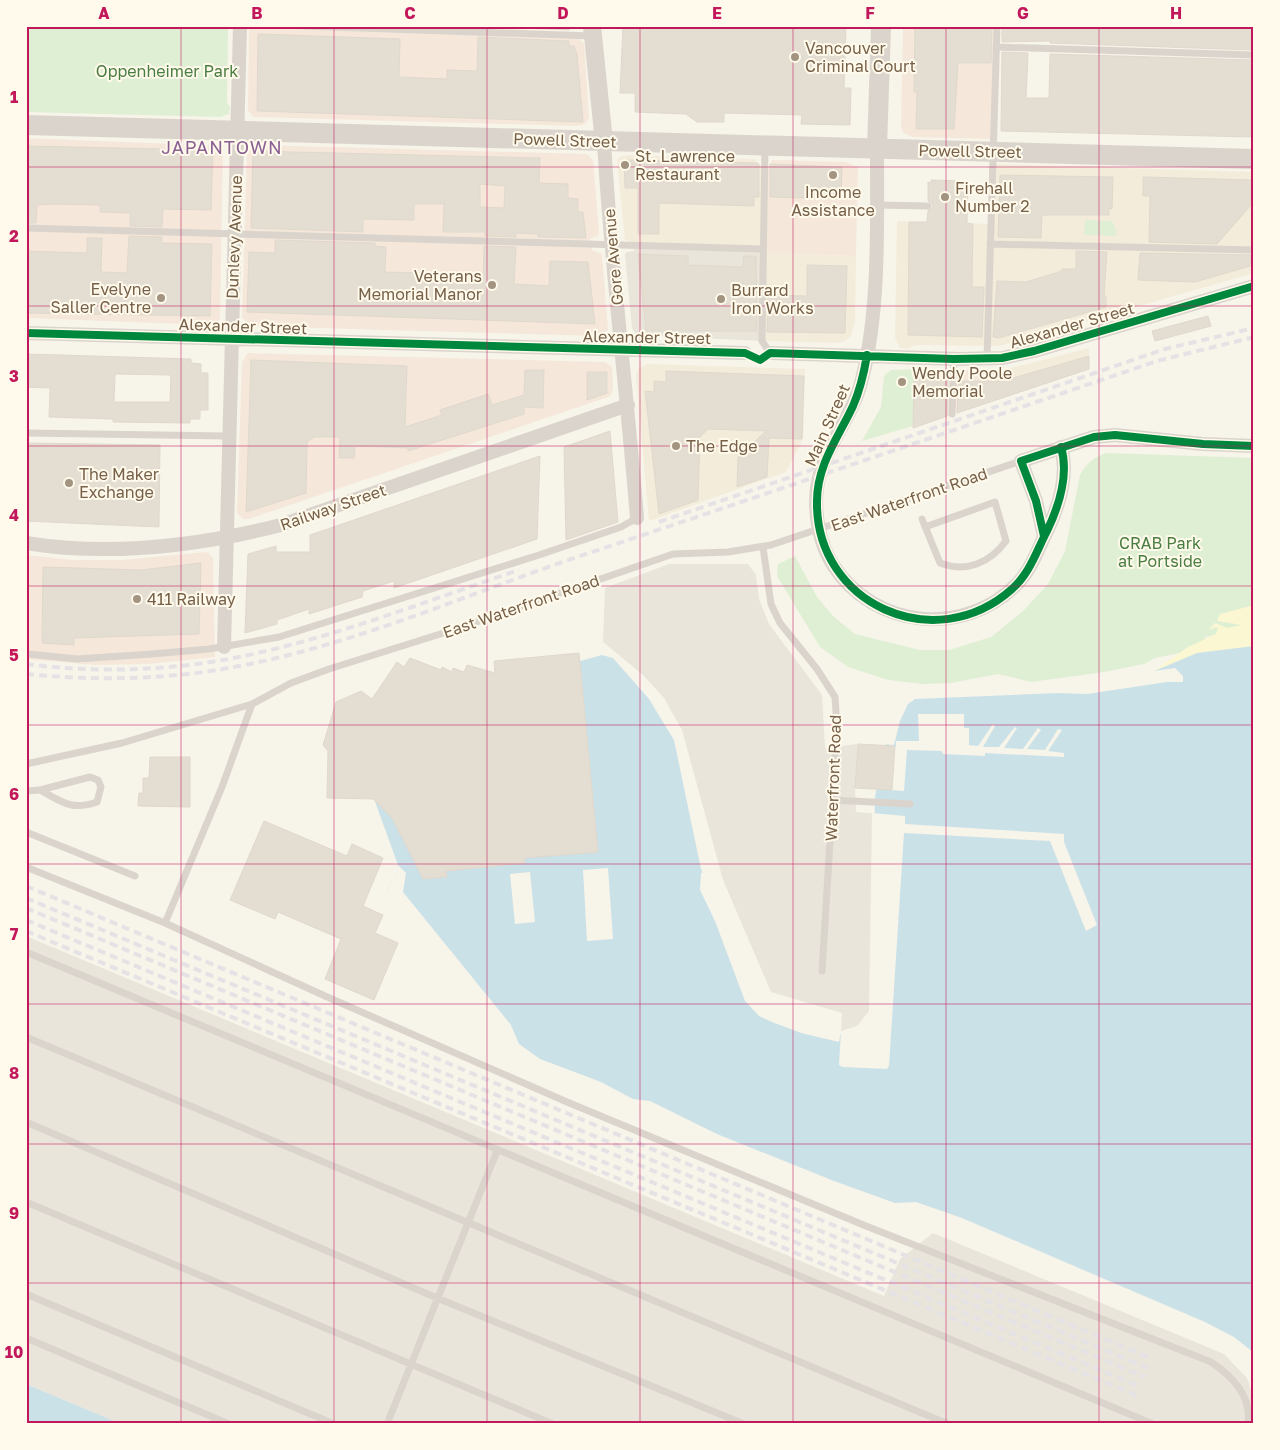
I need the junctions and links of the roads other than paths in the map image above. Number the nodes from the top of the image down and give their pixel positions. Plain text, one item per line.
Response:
1 (240, 26) edge
2 (304, 26) edge
3 (881, 26) edge
4 (997, 26) edge
5 (592, 31) edge
6 (996, 47) junction
7 (1254, 55) edge
8 (26, 124) edge
9 (237, 130) junction
10 (604, 142) junction
11 (765, 146) junction
12 (877, 150) junction
13 (993, 152) junction
14 (1254, 159) edge
15 (876, 205) junction
16 (928, 206) dead end
17 (26, 228) edge
18 (234, 233) junction
19 (990, 244) junction
20 (610, 245) junction
21 (762, 249) junction
22 (1254, 250) edge
23 (1254, 286) edge
24 (26, 333) edge
25 (231, 339) junction
26 (622, 351) junction
27 (745, 353) dead end
28 (770, 353) joint
29 (867, 355) junction
30 (954, 359) junction
31 (987, 359) junction
32 (628, 405) junction
33 (952, 414) dead end
34 (26, 433) edge
35 (228, 436) junction
36 (1254, 446) edge
37 (1061, 447) junction
38 (1021, 461) junction
39 (637, 518) joint
40 (922, 519) dead end
41 (925, 527) junction
42 (1044, 536) junction
43 (225, 538) junction
44 (26, 543) edge
45 (763, 547) junction
46 (224, 647) junction
47 (28, 654) dead end
48 (252, 704) junction
49 (26, 764) edge
50 (40, 790) junction
51 (26, 791) edge
52 (833, 800) junction
53 (910, 804) dead end
54 (26, 832) edge
55 (26, 867) edge
56 (136, 876) dead end
57 (165, 923) junction
58 (26, 952) edge
59 (822, 971) dead end
60 (26, 1037) edge
61 (26, 1122) edge
62 (497, 1151) junction
63 (26, 1202) edge
64 (468, 1224) junction
65 (26, 1294) edge
66 (437, 1298) junction
67 (26, 1338) edge
68 (410, 1364) junction
69 (230, 1424) edge
70 (334, 1424) edge
71 (387, 1424) edge
72 (553, 1424) edge
73 (744, 1424) edge
74 (948, 1424) edge
75 (1153, 1424) edge
76 (1248, 1424) edge

1 - 9 street, Dunlevy Avenue
2 - 5 lane
3 - 12 main road, Main Street
4 - 6 lane
5 - 10 street, Gore Avenue
6 - 7 lane
6 - 13 lane
8 - 9 main road, Powell Street
9 - 10 main road, Powell Street
9 - 18 street, Dunlevy Avenue
10 - 11 main road, Powell Street
10 - 20 street, Gore Avenue
11 - 12 main road, Powell Street
11 - 21 lane
12 - 13 main road, Powell Street
12 - 15 street, Main Street
13 - 14 main road, Powell Street
13 - 19 lane
15 - 16 lane
15 - 29 street, Main Street
17 - 18 lane
18 - 20 lane
18 - 25 street, Dunlevy Avenue
19 - 22 lane
19 - 31 lane
20 - 21 lane
20 - 26 street, Gore Avenue
21 - 28 lane
23 - 31 street, Alexander Street
24 - 25 street, Alexander Street
25 - 26 street, Alexander Street
25 - 35 street, Dunlevy Avenue
26 - 27 street, Alexander Street
26 - 32 street, Gore Avenue
28 - 29 street, Alexander Street
29 - 30 street, Alexander Street
29 - 42 street, Main Street
30 - 31 street, Alexander Street
30 - 33 lane
32 - 39 street, Gore Avenue
32 - 43 street, Railway Street
34 - 35 lane
35 - 43 street, Dunlevy Avenue
36 - 37 street
37 - 38 street
37 - 42 street, Main Street
38 - 42 street
38 - 45 lane, East Waterfront Road
39 - 46 lane
40 - 41 lane
41 - 41 lane
43 - 44 street, Railway Street
43 - 46 street, Dunlevy Avenue
45 - 48 lane, East Waterfront Road
45 - 52 lane, Waterfront Road
46 - 47 lane
48 - 49 lane, East Waterfront Road
48 - 57 lane
50 - 50 lane
50 - 51 lane
52 - 53 lane
52 - 59 lane, Waterfront Road
54 - 56 lane
55 - 57 lane
57 - 76 lane
58 - 62 lane
60 - 64 lane
61 - 66 lane
62 - 64 lane
62 - 75 lane
63 - 68 lane
64 - 66 lane
64 - 74 lane
65 - 70 lane
66 - 68 lane
66 - 73 lane
67 - 69 lane
68 - 71 lane
68 - 72 lane

